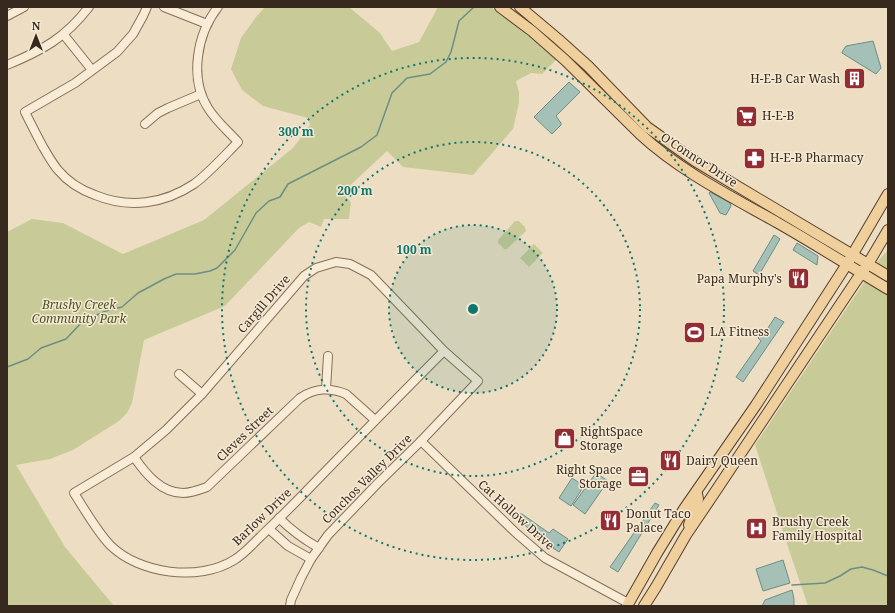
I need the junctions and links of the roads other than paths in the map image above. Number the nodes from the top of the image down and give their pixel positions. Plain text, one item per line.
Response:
1 (24, 7) edge
2 (89, 7) edge
3 (147, 7) edge
4 (164, 7) edge
5 (218, 7) edge
6 (500, 7) edge
7 (520, 7) edge
8 (7, 16) edge
9 (207, 24) junction
10 (64, 35) junction
11 (7, 65) edge
12 (92, 70) junction
13 (201, 94) junction
14 (145, 124) dead end
15 (677, 163) junction
16 (748, 193) junction
17 (888, 194) edge
18 (742, 203) junction
19 (786, 215) junction
20 (888, 230) edge
21 (852, 254) junction
22 (847, 264) junction
23 (868, 264) junction
24 (862, 273) junction
25 (888, 276) edge
26 (888, 289) edge
27 (444, 351) junction
28 (328, 356) dead end
29 (179, 374) dead end
30 (478, 381) joint
31 (326, 389) junction
32 (202, 394) junction
33 (375, 420) junction
34 (421, 441) junction
35 (134, 456) junction
36 (712, 470) junction
37 (696, 492) junction
38 (74, 493) joint
39 (714, 495) junction
40 (279, 518) junction
41 (269, 528) junction
42 (686, 535) junction
43 (319, 548) junction
44 (311, 559) junction
45 (627, 605) edge
46 (290, 606) edge
47 (644, 606) edge

1 - 8 street
2 - 10 street
3 - 12 street
4 - 9 street
5 - 9 street
6 - 15 main road, O'Connor Drive
7 - 16 main road, O'Connor Drive
9 - 13 street
10 - 11 street
10 - 12 street
12 - 13 street
13 - 14 street
15 - 16 main road
15 - 18 main road, O'Connor Drive
16 - 19 main road, O'Connor Drive
17 - 21 main road
18 - 19 main road
18 - 22 main road, O'Connor Drive
19 - 21 main road, O'Connor Drive
20 - 23 main road
21 - 22 main road
21 - 23 main road, O'Connor Drive
22 - 24 main road, O'Connor Drive
22 - 36 main road
23 - 24 main road
23 - 25 main road, O'Connor Drive
24 - 26 main road, O'Connor Drive
24 - 39 main road
27 - 30 street, Cargill Drive
27 - 32 street, Cargill Drive
27 - 33 street, Barlow Drive
28 - 31 street
29 - 32 street
30 - 34 street, Conchos Valley Drive
31 - 33 street, Cleves Street
31 - 35 street, Cleves Street
32 - 35 street, Cargill Drive
33 - 40 street, Barlow Drive
34 - 43 street, Conchos Valley Drive
34 - 45 street, Cat Hollow Drive
35 - 38 street, Cargill Drive
36 - 37 main road
36 - 39 main road
37 - 42 main road
37 - 45 main road
38 - 41 street, Barlow Drive
39 - 42 main road
40 - 41 street, Barlow Drive
40 - 43 street
41 - 44 street
42 - 47 main road
43 - 44 street, Conchos Valley Drive
44 - 46 street, Conchos Valley Drive

